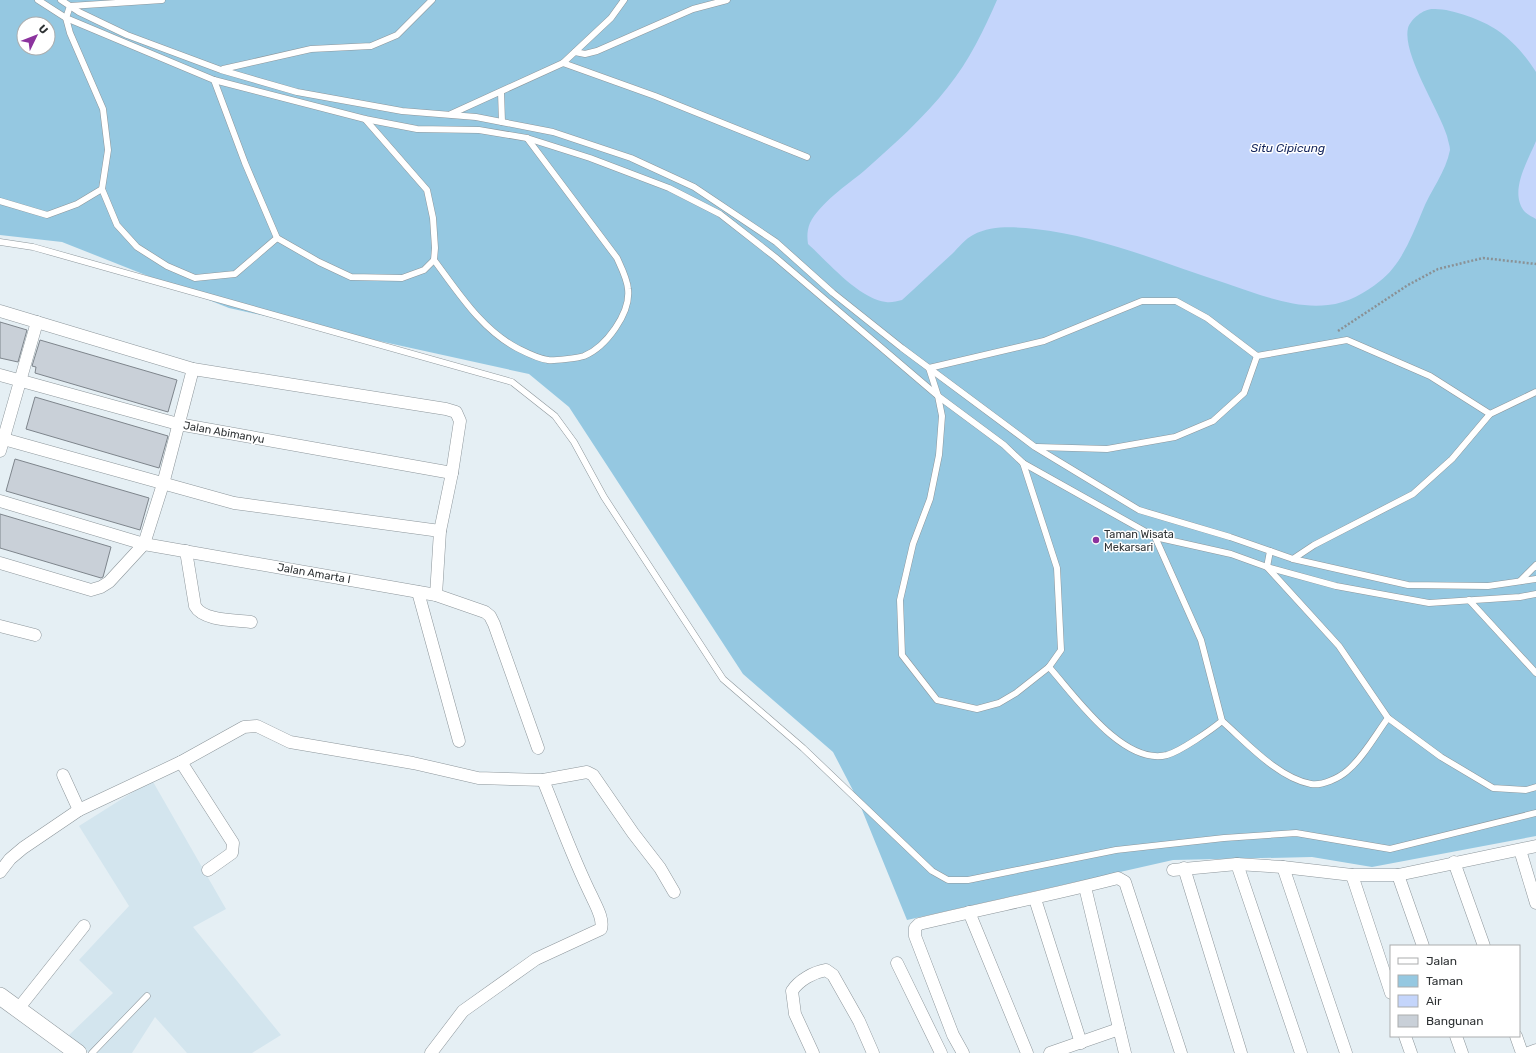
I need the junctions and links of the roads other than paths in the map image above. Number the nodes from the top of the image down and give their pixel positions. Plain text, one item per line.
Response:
1 (38, 0) edge
2 (61, 0) edge
3 (162, 0) edge
4 (432, 0) edge
5 (624, 0) edge
6 (727, 0) edge
7 (70, 6) junction
8 (66, 18) junction
9 (575, 52) junction
10 (563, 63) junction
11 (221, 70) junction
12 (214, 80) junction
13 (501, 92) junction
14 (449, 115) junction
15 (364, 119) junction
16 (502, 122) junction
17 (527, 138) junction
18 (806, 157) dead end
19 (102, 189) junction
20 (0, 201) edge
21 (277, 238) junction
22 (0, 242) edge
23 (434, 260) junction
24 (0, 311) edge
25 (37, 322) junction
26 (1257, 356) junction
27 (929, 368) junction
28 (193, 369) junction
29 (0, 375) edge
30 (19, 381) junction
31 (1536, 392) edge
32 (938, 396) junction
33 (1490, 414) junction
34 (178, 424) junction
35 (2, 438) edge
36 (1035, 447) junction
37 (0, 451) edge
38 (1023, 463) junction
39 (452, 473) junction
40 (163, 484) junction
41 (0, 501) edge
42 (440, 531) junction
43 (1156, 537) junction
44 (144, 544) junction
45 (186, 551) junction
46 (1270, 551) junction
47 (1293, 559) junction
48 (0, 563) edge
49 (1536, 565) edge
50 (1267, 567) junction
51 (1536, 579) edge
52 (1520, 581) junction
53 (418, 592) junction
54 (1536, 594) edge
55 (436, 595) junction
56 (1469, 600) junction
57 (251, 622) dead end
58 (0, 626) edge
59 (35, 635) dead end
60 (1049, 667) junction
61 (1536, 673) edge
62 (1388, 718) junction
63 (1222, 721) junction
64 (459, 741) dead end
65 (538, 748) dead end
66 (181, 762) junction
67 (63, 775) dead end
68 (543, 780) junction
69 (1536, 787) edge
70 (79, 810) junction
71 (1536, 813) edge
72 (1536, 846) edge
73 (1520, 850) junction
74 (1454, 862) junction
75 (1237, 864) junction
76 (1283, 867) junction
77 (208, 870) dead end
78 (0, 872) edge
79 (1398, 875) junction
80 (1352, 876) junction
81 (1085, 887) junction
82 (674, 892) dead end
83 (1035, 899) junction
84 (1536, 903) edge
85 (969, 912) junction
86 (84, 926) dead end
87 (1423, 945) edge
88 (1484, 945) edge
89 (897, 963) dead end
90 (1390, 990) edge
91 (0, 996) edge
92 (147, 996) dead end
93 (18, 1009) junction
94 (1119, 1029) junction
95 (1405, 1037) edge
96 (1456, 1037) edge
97 (1516, 1037) edge
98 (1081, 1043) junction
99 (1536, 1050) edge
100 (78, 1053) edge
101 (92, 1053) edge
102 (431, 1053) edge
103 (813, 1053) edge
104 (873, 1053) edge
105 (941, 1053) edge
106 (962, 1053) edge
107 (1027, 1053) edge
108 (1050, 1053) edge
109 (1126, 1053) edge
110 (1181, 1053) edge
111 (1241, 1053) edge
112 (1301, 1053) edge
113 (1346, 1053) edge
114 (1411, 1053) edge
115 (1462, 1053) edge
116 (1522, 1053) edge
117 (1528, 1053) edge

1 - 8 lane
2 - 7 lane
3 - 7 lane
4 - 11 lane
5 - 9 lane
6 - 9 lane
7 - 8 lane
7 - 11 lane
8 - 12 lane
8 - 19 lane
9 - 10 lane
10 - 13 lane
10 - 18 lane
11 - 14 lane
12 - 15 lane
12 - 21 lane
13 - 14 lane
13 - 16 lane
14 - 16 lane
15 - 17 lane
15 - 23 lane
16 - 27 lane
17 - 23 lane
17 - 32 lane
19 - 20 lane
19 - 21 lane
21 - 23 lane
22 - 71 lane
24 - 25 street
25 - 28 street
25 - 30 street
26 - 27 lane
26 - 33 lane
26 - 36 lane
27 - 32 lane
27 - 36 lane
28 - 34 street
28 - 39 street
29 - 30 street, Jalan Abimanyu
30 - 34 street, Jalan Abimanyu
30 - 35 street
31 - 33 lane
32 - 38 lane
32 - 60 lane
33 - 47 lane
34 - 39 street, Jalan Abimanyu
34 - 40 street
35 - 37 street
35 - 40 street
36 - 46 lane
38 - 43 lane
38 - 60 lane
39 - 42 street
40 - 42 street
40 - 44 street
41 - 44 street, Jalan Amarta I
42 - 55 street
43 - 50 lane
43 - 63 lane
44 - 45 street, Jalan Amarta I
44 - 48 street
45 - 53 street, Jalan Amarta I
45 - 57 street
46 - 47 lane
46 - 50 lane
47 - 52 lane
49 - 52 lane
50 - 56 lane
50 - 62 lane
51 - 52 lane
53 - 55 street, Jalan Amarta I
53 - 64 street
54 - 56 lane
55 - 65 street, Jalan Amarta I
56 - 61 lane
58 - 59 street
60 - 63 lane
62 - 63 lane
62 - 69 lane
66 - 68 street
66 - 70 street
66 - 77 street
67 - 70 street
68 - 82 street
68 - 102 street
70 - 78 street
72 - 73 street
73 - 74 street
73 - 84 street
74 - 79 street
74 - 88 street
75 - 76 street
75 - 111 street
75 - 112 street
76 - 80 street
76 - 113 street
79 - 80 street
79 - 87 street
80 - 90 street
81 - 83 street
81 - 94 street
81 - 110 street
83 - 85 street
83 - 98 street
85 - 106 street
85 - 107 street
86 - 93 street
89 - 105 street
91 - 93 street
92 - 101 lane
93 - 100 street
94 - 98 street
94 - 109 street
95 - 114 street
96 - 115 street
97 - 116 street
98 - 108 street
99 - 117 street
103 - 104 street

